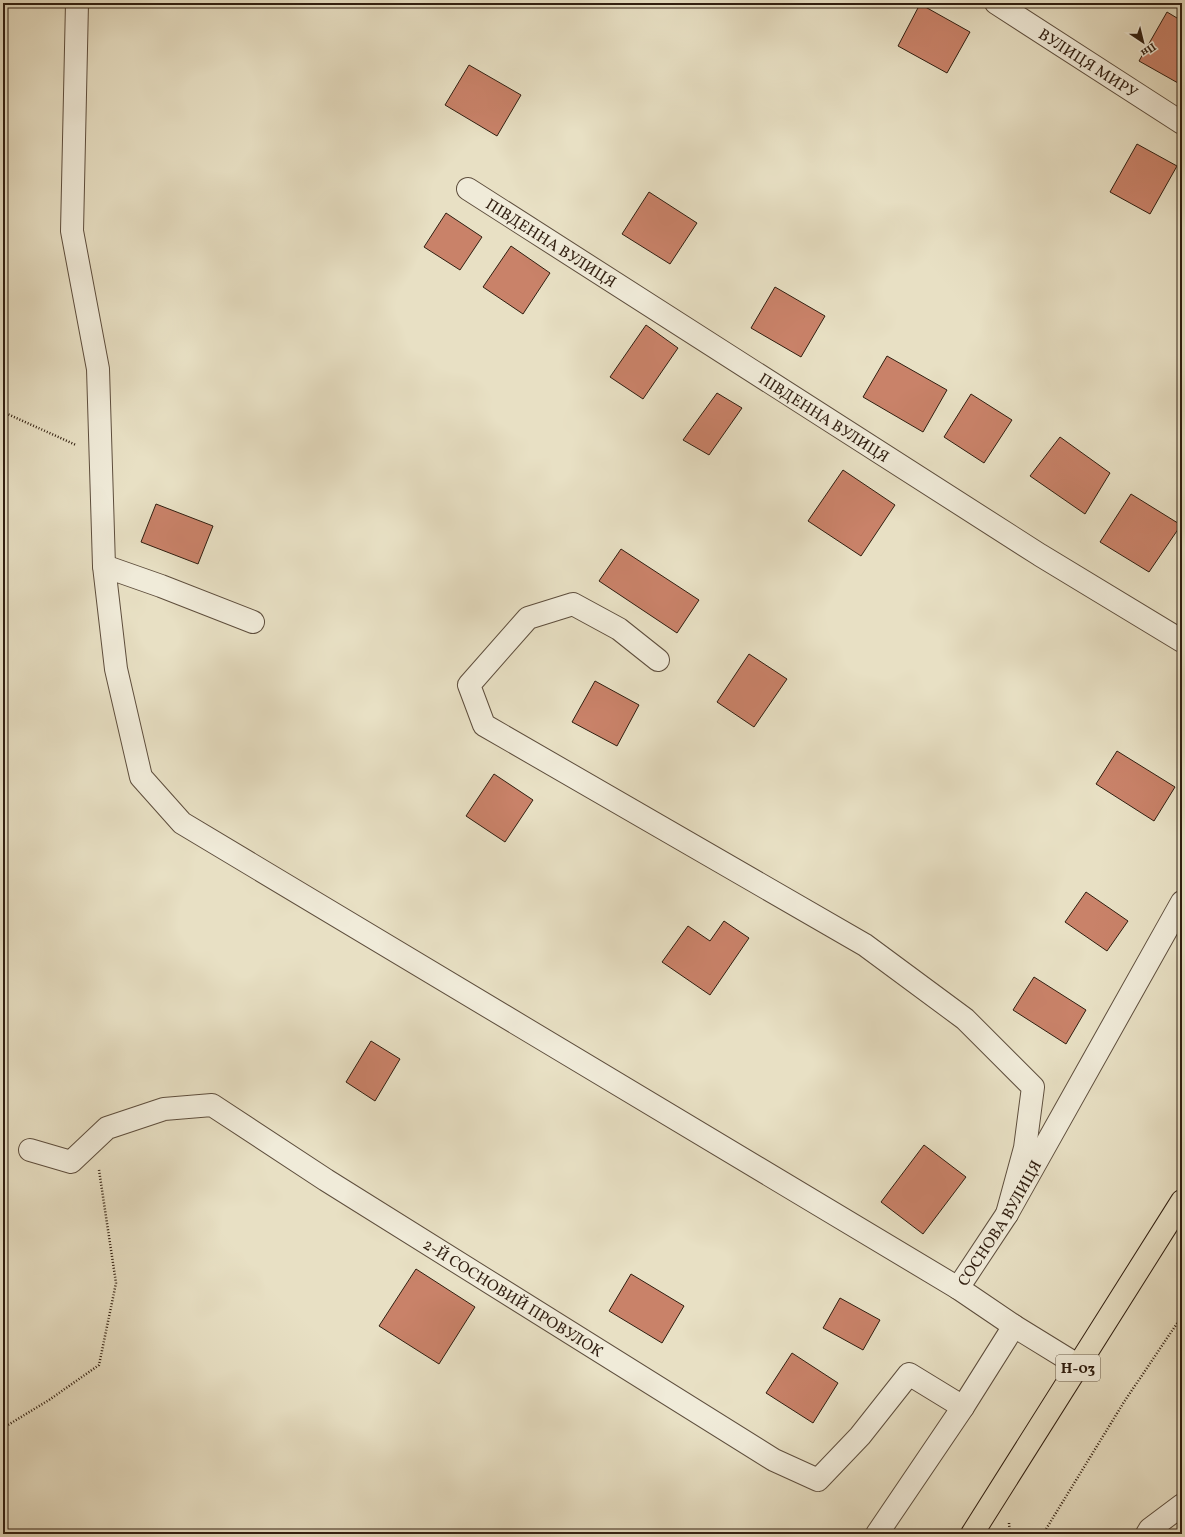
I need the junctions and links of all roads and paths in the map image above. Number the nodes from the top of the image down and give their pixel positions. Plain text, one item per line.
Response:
1 (77, 3) edge
2 (996, 3) edge
3 (1182, 123) edge
4 (468, 189) dead end
5 (3, 412) edge
6 (100, 456) junction
7 (104, 566) junction
8 (253, 622) dead end
9 (1182, 641) edge
10 (658, 660) dead end
11 (1182, 902) edge
12 (94, 1140) junction
13 (30, 1150) dead end
14 (1179, 1213) edge
15 (1007, 1214) junction
16 (958, 1288) junction
17 (1182, 1316) edge
18 (1014, 1326) junction
19 (1079, 1366) junction
20 (963, 1407) junction
21 (3, 1428) edge
22 (1182, 1505) edge
23 (878, 1534) edge
24 (972, 1534) edge
25 (1043, 1534) edge
26 (1147, 1534) edge

1 - 6 street
2 - 3 street, ВУЛИЦЯ МИРУ
4 - 9 street, ПІВДЕННА ВУЛИЦЯ
5 - 6 path
6 - 7 street
7 - 8 street
7 - 16 street
10 - 15 street
11 - 15 street, СОСНОВА ВУЛИЦЯ
12 - 13 street, 2-Й СОСНОВИЙ ПРОВУЛОК
12 - 20 street, 2-Й СОСНОВИЙ ПРОВУЛОК
12 - 21 path
14 - 19 main road, Н-03
15 - 16 street, СОСНОВА ВУЛИЦЯ
16 - 18 street, СОСНОВА ВУЛИЦЯ
17 - 25 path
18 - 19 street, СОСНОВА ВУЛИЦЯ
18 - 20 street
19 - 24 main road, Н-03
20 - 23 street
22 - 26 street

